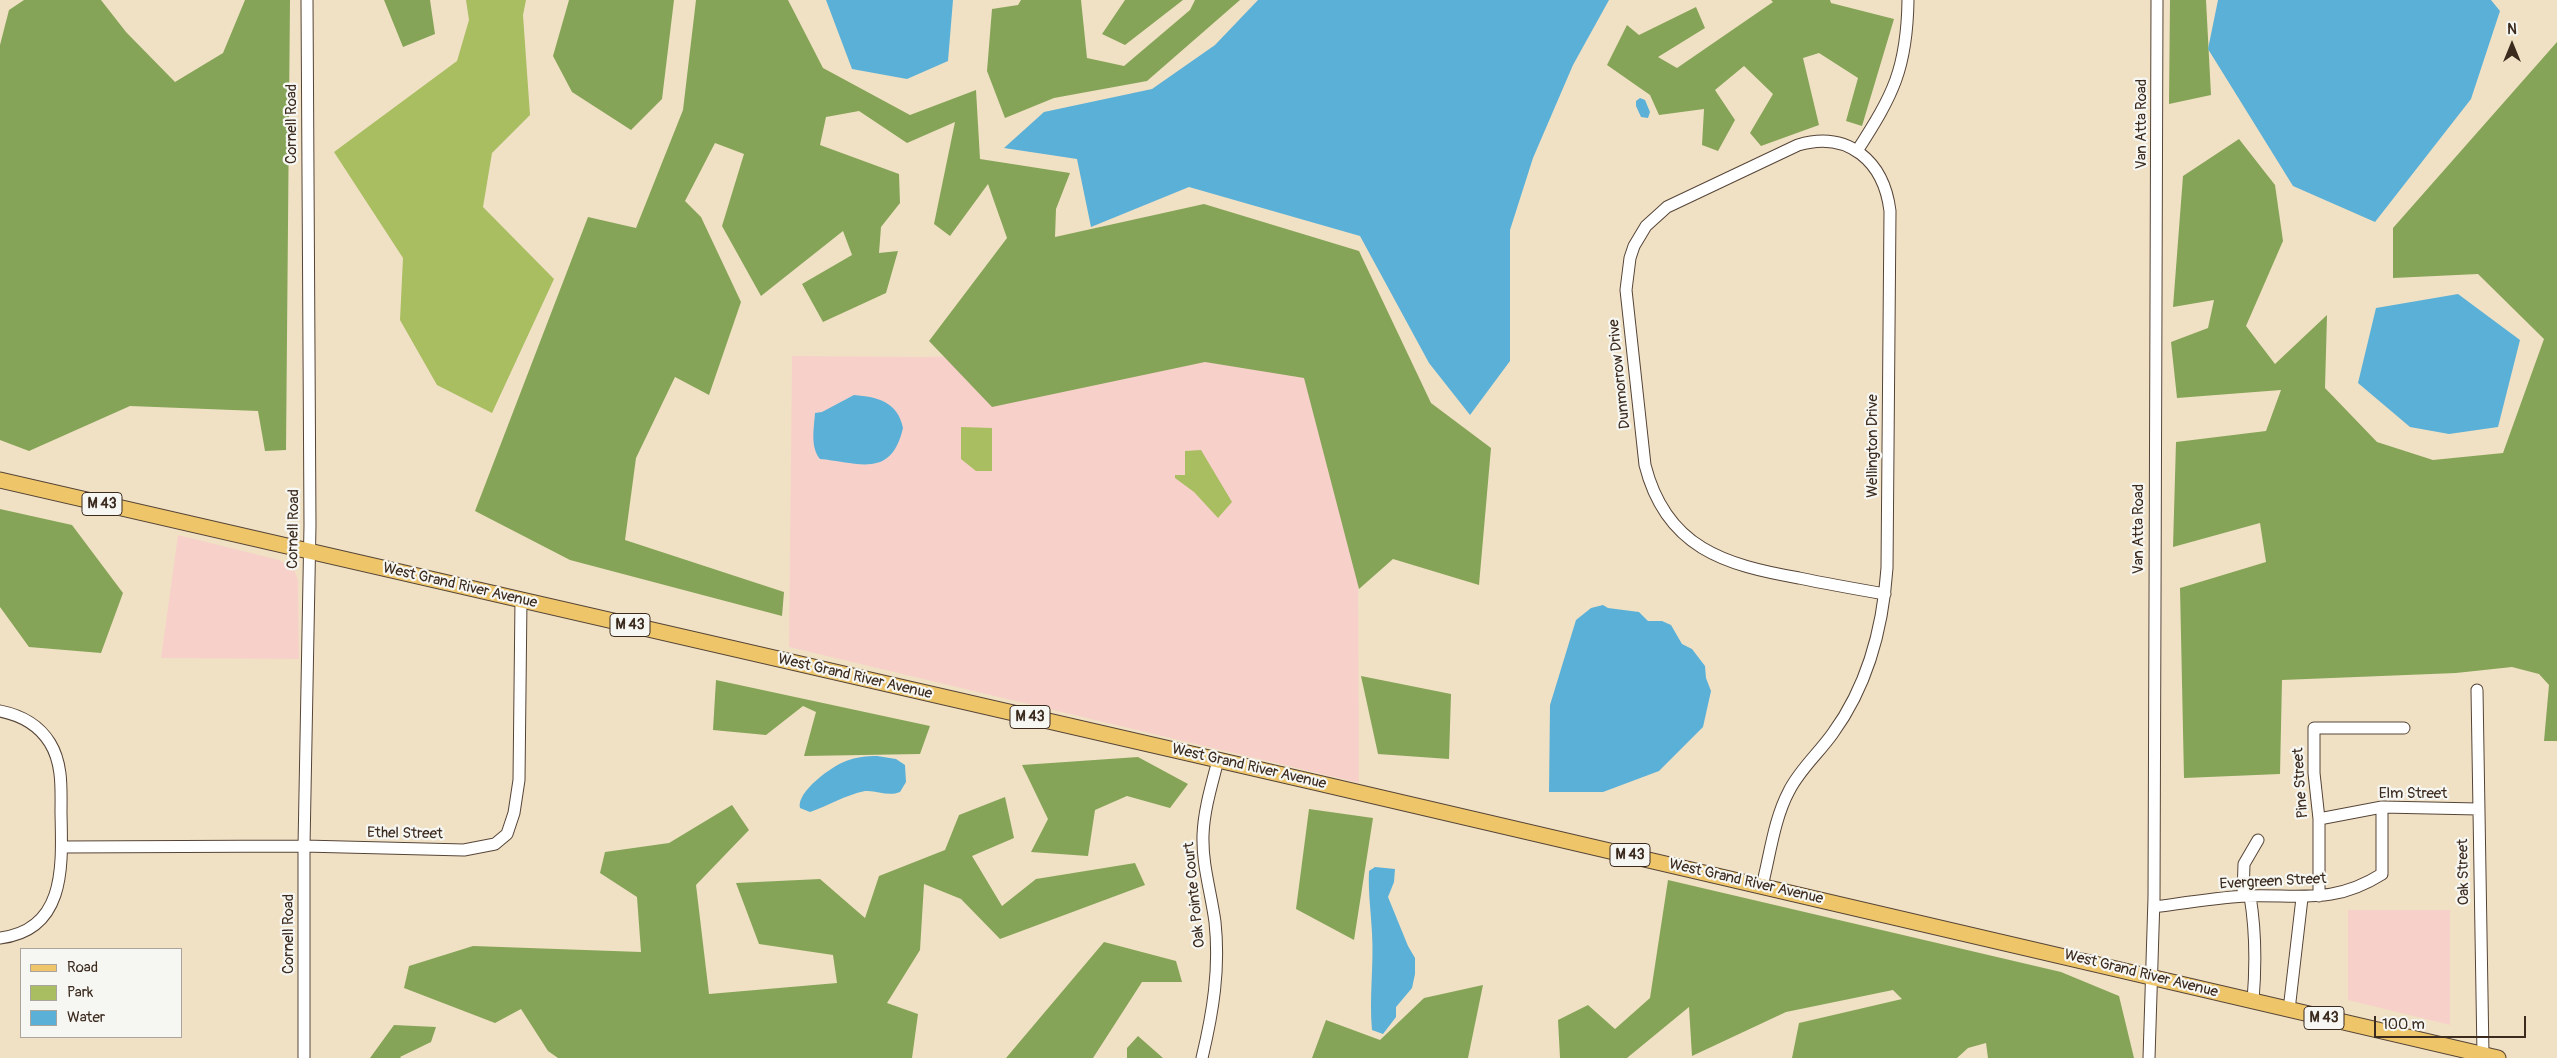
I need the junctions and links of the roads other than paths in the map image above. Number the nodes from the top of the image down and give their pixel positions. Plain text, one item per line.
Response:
1 (307, 0) edge
2 (1908, 0) edge
3 (2157, 0) edge
4 (1856, 151) junction
5 (0, 480) edge
6 (309, 551) junction
7 (1885, 594) junction
8 (521, 599) junction
9 (2477, 690) dead end
10 (0, 711) edge
11 (2404, 728) dead end
12 (1218, 760) junction
13 (2382, 807) junction
14 (2478, 809) junction
15 (2319, 818) junction
16 (2258, 840) dead end
17 (304, 846) junction
18 (62, 847) junction
19 (1762, 886) junction
20 (2246, 896) junction
21 (2319, 896) junction
22 (2302, 898) junction
23 (2154, 907) junction
24 (0, 938) edge
25 (2151, 977) junction
26 (2253, 1001) junction
27 (2289, 1010) junction
28 (2490, 1056) edge
29 (304, 1058) edge
30 (1202, 1058) edge
31 (2149, 1058) edge

1 - 6 street, Cornell Road
2 - 4 street
3 - 23 street, Van Atta Road
4 - 7 street, Wellington Drive
4 - 7 street, Dunmorrow Drive
5 - 6 main road, West Grand River Avenue / M 43
6 - 8 main road, West Grand River Avenue / M 43
6 - 17 street, Cornell Road
7 - 19 street, Wellington Drive
8 - 12 main road, West Grand River Avenue / M 43
8 - 17 street, Ethel Street
9 - 14 street, Oak Street
10 - 18 street
11 - 15 street, Pine Street
12 - 19 main road, West Grand River Avenue / M 43
12 - 30 street, Oak Pointe Court
13 - 14 street, Elm Street
13 - 15 street, Elm Street
13 - 21 street, Evergreen Street
14 - 28 street, Oak Street
15 - 21 street, Pine Street
16 - 20 street
17 - 18 street, Ethel Street
17 - 29 street, Cornell Road
18 - 24 street
19 - 25 main road, West Grand River Avenue / M 43
20 - 22 street, Evergreen Street
20 - 23 street, Evergreen Street
20 - 26 street
21 - 22 street, Evergreen Street
22 - 27 street
23 - 25 street, Van Atta Road
25 - 26 main road, West Grand River Avenue / M 43
25 - 31 street, Van Atta Road
26 - 27 main road, West Grand River Avenue / M 43
27 - 28 main road, West Grand River Avenue / M 43

